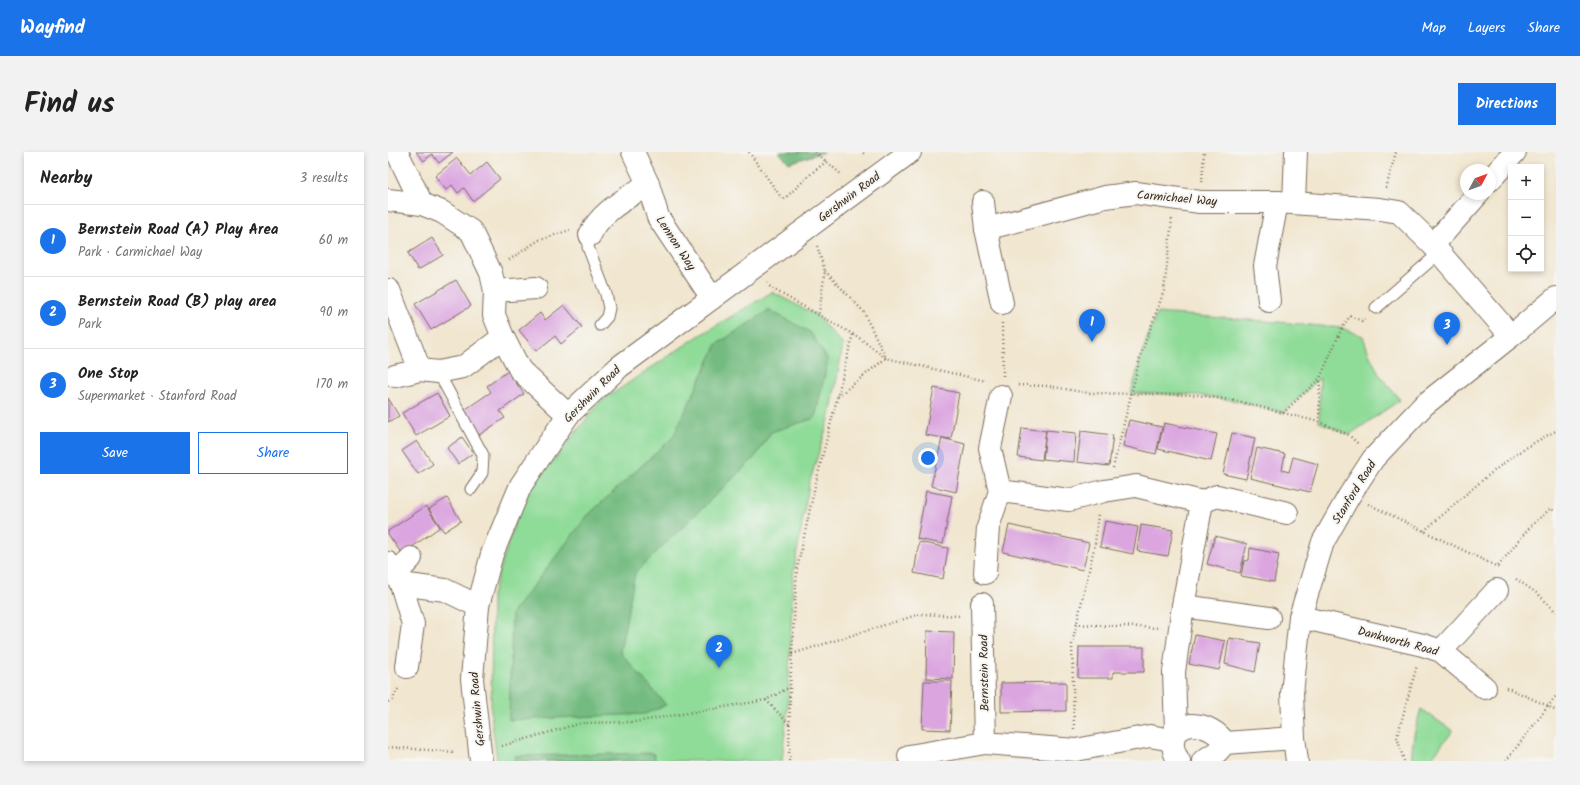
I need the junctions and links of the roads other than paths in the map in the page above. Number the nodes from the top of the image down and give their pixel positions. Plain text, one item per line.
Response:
1 (397, 152) edge
2 (633, 152) edge
3 (910, 152) edge
4 (1296, 152) edge
5 (1515, 152) edge
6 (1496, 173) edge
7 (648, 184) junction
8 (388, 200) edge
9 (1473, 200) edge
10 (983, 202) dead end
11 (1285, 202) junction
12 (422, 204) junction
13 (986, 229) junction
14 (592, 230) joint
15 (1436, 249) junction
16 (493, 282) junction
17 (536, 288) dead end
18 (389, 290) dead end
19 (712, 298) junction
20 (1556, 298) edge
21 (1269, 301) dead end
22 (1002, 303) road end
23 (1376, 308) road end
24 (600, 325) dead end
25 (1511, 336) junction
26 (503, 337) junction
27 (429, 371) junction
28 (395, 376) dead end
29 (1002, 390) road end
30 (568, 415) junction
31 (471, 489) dead end
32 (1000, 491) junction
33 (1202, 502) junction
34 (1287, 513) dead end
35 (411, 558) dead end
36 (985, 572) dead end
37 (395, 574) edge
38 (1504, 579) road end
39 (478, 606) junction
40 (1183, 606) junction
41 (983, 611) road end
42 (1300, 617) junction
43 (1269, 618) dead end
44 (1432, 648) junction
45 (407, 667) dead end
46 (1486, 688) road end
47 (1174, 736) junction
48 (1294, 738) junction
49 (985, 743) junction
50 (1225, 743) junction
51 (909, 756) dead end
52 (481, 761) edge
53 (1179, 761) edge
54 (1203, 761) edge
55 (1297, 761) edge

1 - 12 street
2 - 7 street, Lennon Way
3 - 19 street, Gershwin Road
4 - 11 street
5 - 6 street
7 - 14 street
7 - 19 street, Lennon Way
8 - 12 street
9 - 15 street
10 - 13 street
11 - 13 street, Carmichael Way
11 - 15 street, Carmichael Way
11 - 21 street
12 - 16 street
13 - 22 street
14 - 24 lane
15 - 23 lane
15 - 25 street, Carmichael Way
16 - 17 street
16 - 26 street
18 - 27 street
19 - 30 street, Gershwin Road
20 - 25 street, Stanford Road
25 - 42 street, Stanford Road
26 - 27 street
26 - 30 street
27 - 28 street
27 - 31 lane
29 - 32 street
30 - 39 street, Gershwin Road
32 - 33 street
32 - 36 street
33 - 34 street
33 - 40 street
35 - 37 street
37 - 39 street
37 - 45 street
38 - 44 street
39 - 52 street, Gershwin Road
40 - 43 street
40 - 47 street
41 - 49 street, Bernstein Road
42 - 44 street, Dankworth Road
42 - 48 street, Stanford Road
44 - 46 street, Dankworth Road
47 - 49 street
47 - 50 street
47 - 53 street
48 - 50 street
48 - 55 street, Stanford Road
49 - 51 street
50 - 54 street

